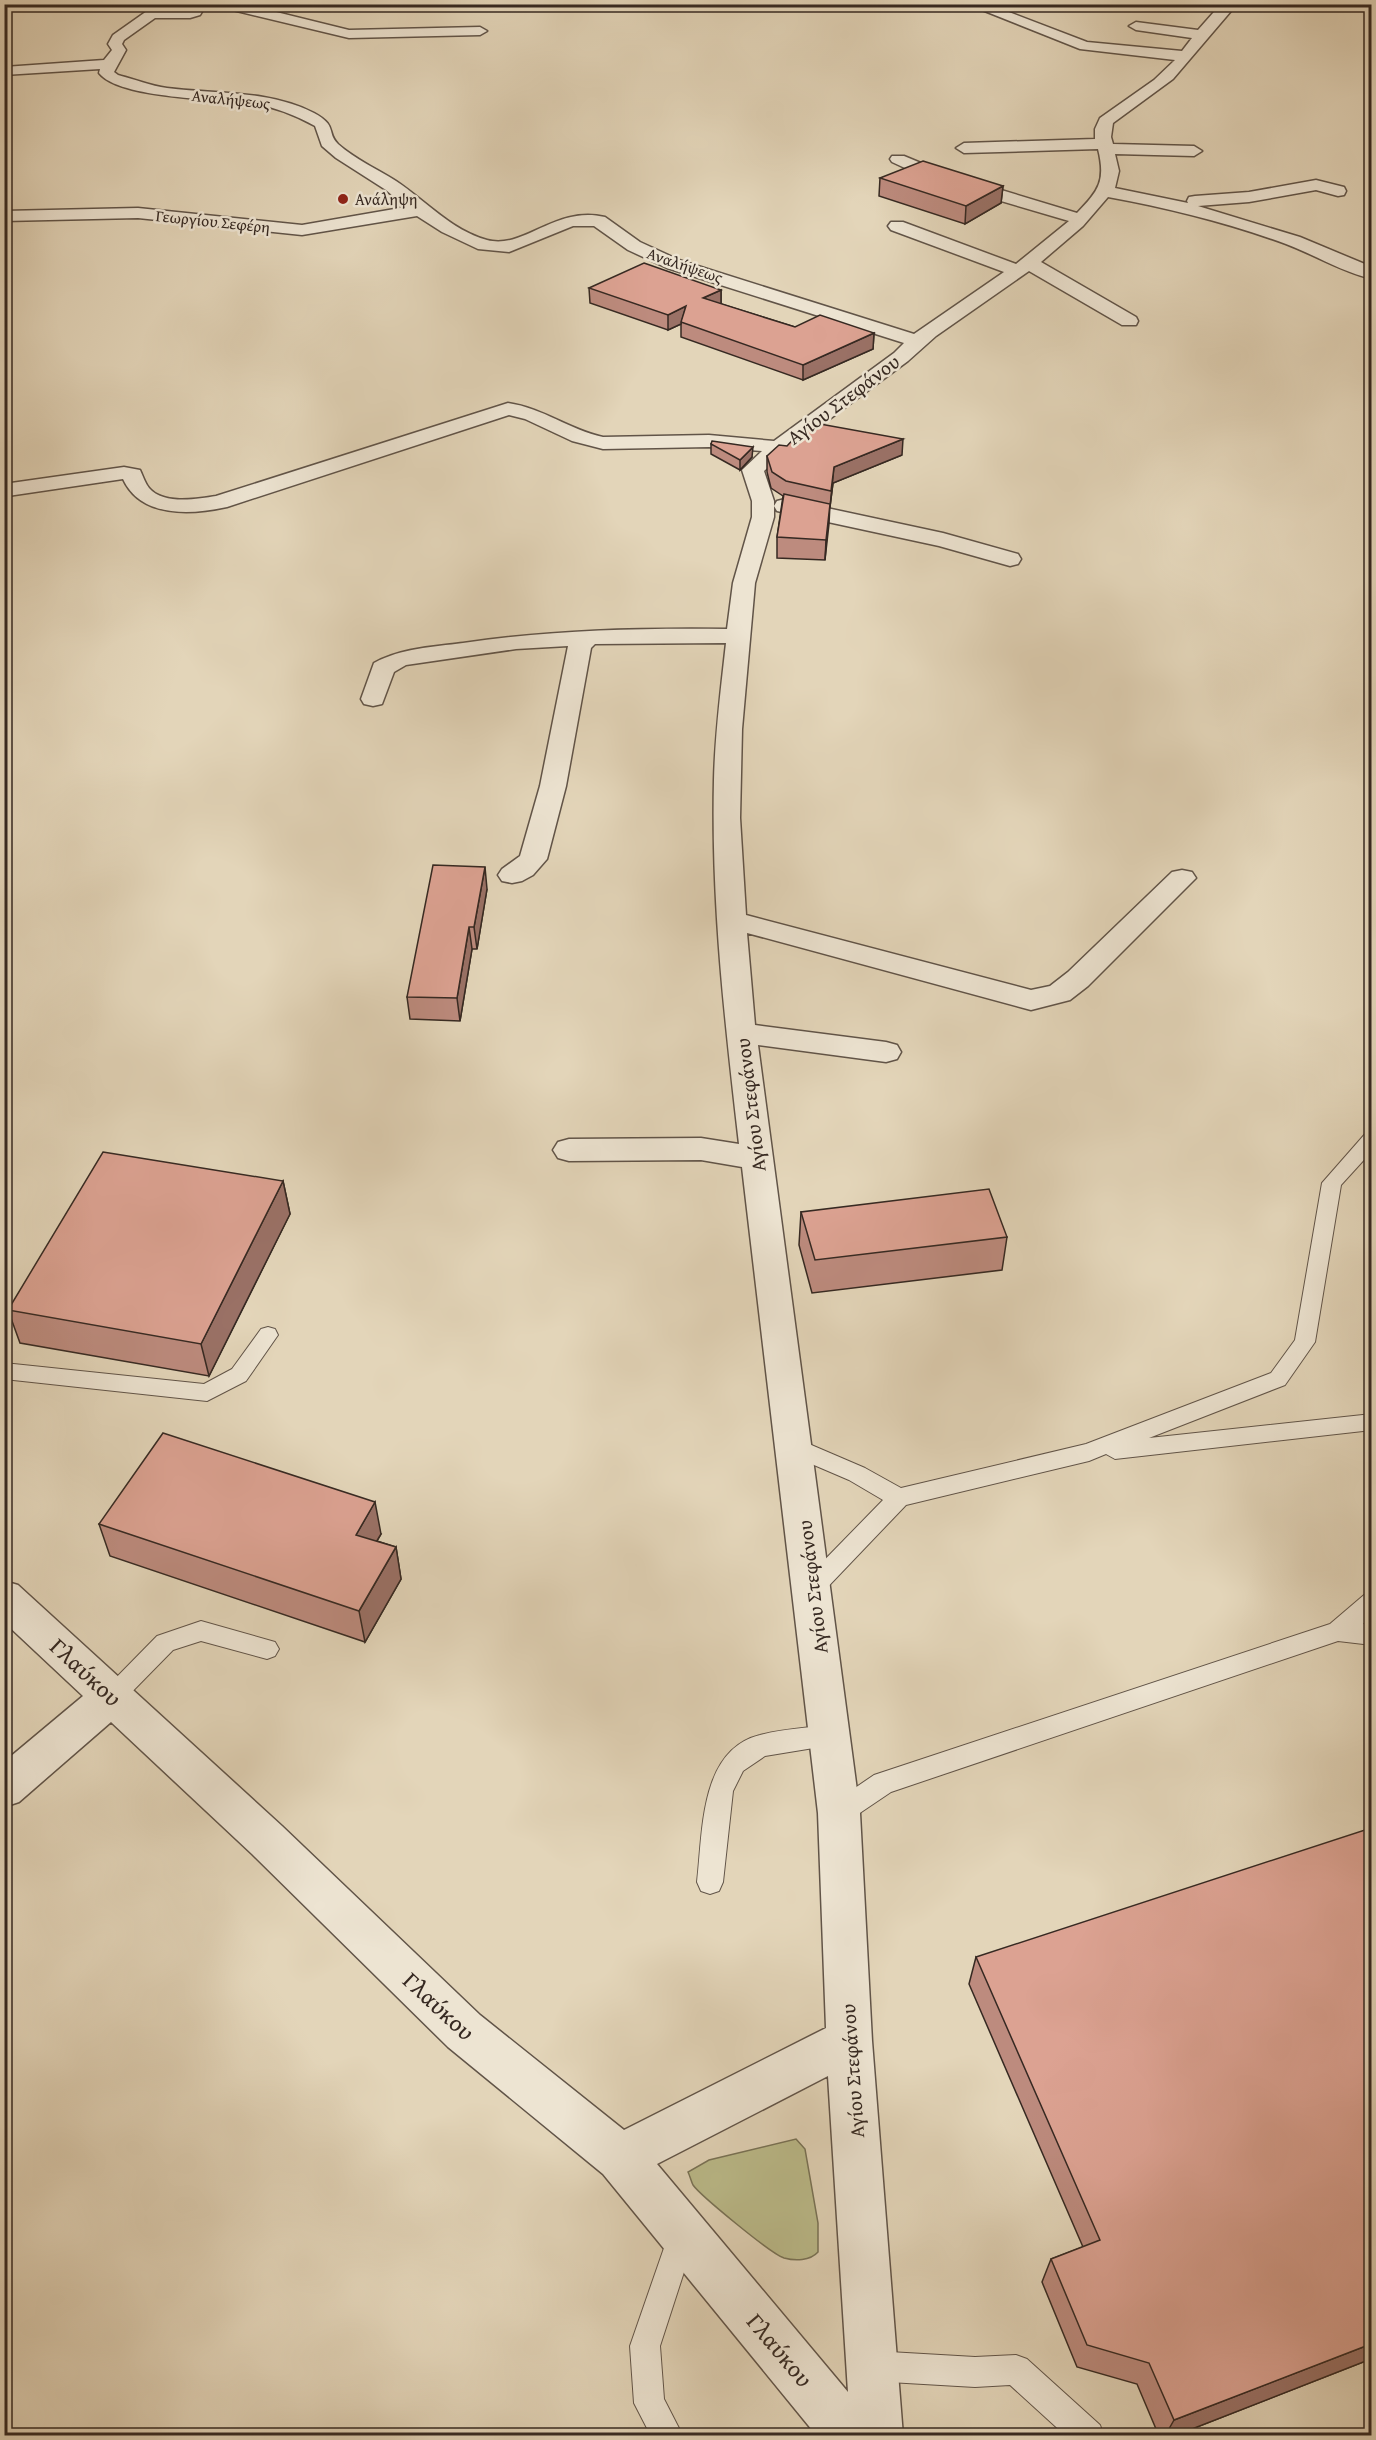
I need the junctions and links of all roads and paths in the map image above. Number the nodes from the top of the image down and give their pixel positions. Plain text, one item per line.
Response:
1 (207, 4) edge
2 (225, 4) edge
3 (974, 4) edge
4 (1230, 4) edge
5 (154, 9) edge
6 (1136, 26) dead end
7 (480, 31) dead end
8 (1192, 45) junction
9 (109, 63) junction
10 (4, 71) edge
11 (1105, 146) junction
12 (964, 148) dead end
13 (1194, 151) dead end
14 (898, 159) dead end
15 (1104, 191) junction
16 (1338, 191) dead end
17 (1165, 203) junction
18 (420, 210) junction
19 (4, 216) edge
20 (1080, 219) junction
21 (897, 226) dead end
22 (1024, 267) junction
23 (1371, 274) edge
24 (1129, 321) dead end
25 (915, 340) junction
26 (778, 448) junction
27 (8, 490) dead end
28 (763, 501) junction
29 (1010, 559) dead end
30 (740, 636) junction
31 (586, 639) junction
32 (374, 699) dead end
33 (512, 875) dead end
34 (1182, 878) dead end
35 (732, 920) junction
36 (741, 1033) junction
37 (886, 1052) dead end
38 (1371, 1139) edge
39 (569, 1150) dead end
40 (756, 1158) junction
41 (268, 1335) dead end
42 (4, 1371) edge
43 (1371, 1422) edge
44 (794, 1447) junction
45 (1089, 1452) junction
46 (899, 1498) junction
47 (812, 1588) junction
48 (4, 1597) edge
49 (1371, 1602) edge
50 (1338, 1631) junction
51 (1371, 1635) edge
52 (267, 1649) dead end
53 (113, 1696) junction
54 (829, 1736) junction
55 (4, 1788) edge
56 (839, 1813) junction
57 (710, 1882) dead end
58 (849, 2041) junction
59 (620, 2157) junction
60 (682, 2232) junction
61 (872, 2366) junction
62 (668, 2436) edge
63 (851, 2436) edge
64 (878, 2436) edge
65 (1089, 2436) edge

1 - 5 street
2 - 7 street
3 - 8 street
4 - 8 street
5 - 9 street
6 - 8 street
8 - 11 street
9 - 10 street
9 - 18 street, Αναλήψεως
11 - 12 street
11 - 13 street
11 - 15 street
14 - 20 street
15 - 17 street
15 - 20 street, Αγίου Στεφάνου
16 - 17 street
17 - 23 street
18 - 19 street, Γεωργίου Σεφέρη
18 - 25 street, Αναλήψεως
20 - 22 street, Αγίου Στεφάνου
21 - 22 street
22 - 24 street
22 - 25 street, Αγίου Στεφάνου
25 - 26 street, Αγίου Στεφάνου
26 - 27 street
26 - 28 street, Αγίου Στεφάνου
28 - 29 street
28 - 30 street, Αγίου Στεφάνου
30 - 31 street
30 - 35 street, Αγίου Στεφάνου
31 - 32 street
31 - 33 street
34 - 35 street
35 - 36 street, Αγίου Στεφάνου
36 - 37 street
36 - 40 street, Αγίου Στεφάνου
38 - 45 lane
39 - 40 street
40 - 44 street, Αγίου Στεφάνου
41 - 42 lane
43 - 45 lane
44 - 46 lane
44 - 47 street, Αγίου Στεφάνου
45 - 46 lane
46 - 47 lane
47 - 54 street, Αγίου Στεφάνου
48 - 53 street, Γλαύκου
49 - 50 lane
50 - 51 lane
50 - 56 lane
52 - 53 lane
53 - 55 street
53 - 59 street, Γλαύκου
54 - 56 street, Αγίου Στεφάνου
54 - 57 lane
56 - 58 street, Αγίου Στεφάνου
58 - 59 street
58 - 61 street, Αγίου Στεφάνου
59 - 60 street, Γλαύκου
60 - 62 lane
60 - 63 street, Γλαύκου
61 - 64 street, Αγίου Στεφάνου
61 - 65 lane

